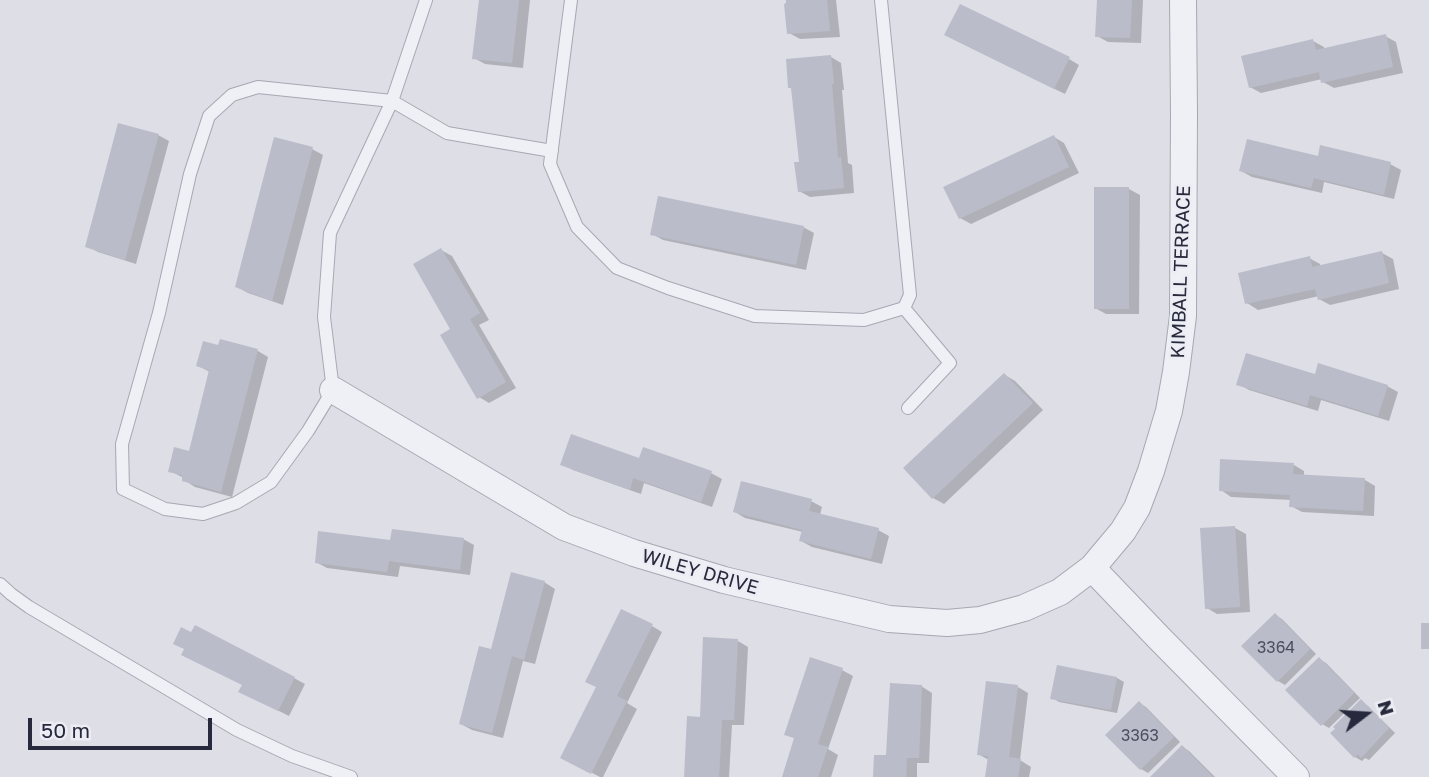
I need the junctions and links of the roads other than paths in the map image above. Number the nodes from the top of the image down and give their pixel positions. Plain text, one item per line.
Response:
1 (426, 0) edge
2 (571, 0) edge
3 (881, 0) edge
4 (1183, 0) edge
5 (392, 101) junction
6 (552, 151) junction
7 (904, 308) junction
8 (333, 390) junction
9 (908, 408) dead end
10 (1092, 568) junction
11 (0, 584) edge
12 (351, 777) edge
13 (1296, 777) edge

1 - 5 lane
2 - 6 lane
3 - 7 lane
4 - 10 street, KIMBALL TERRACE
5 - 6 lane
5 - 8 lane
5 - 8 lane
6 - 7 lane
7 - 9 lane
8 - 10 street, WILEY DRIVE
10 - 13 street
11 - 12 lane

